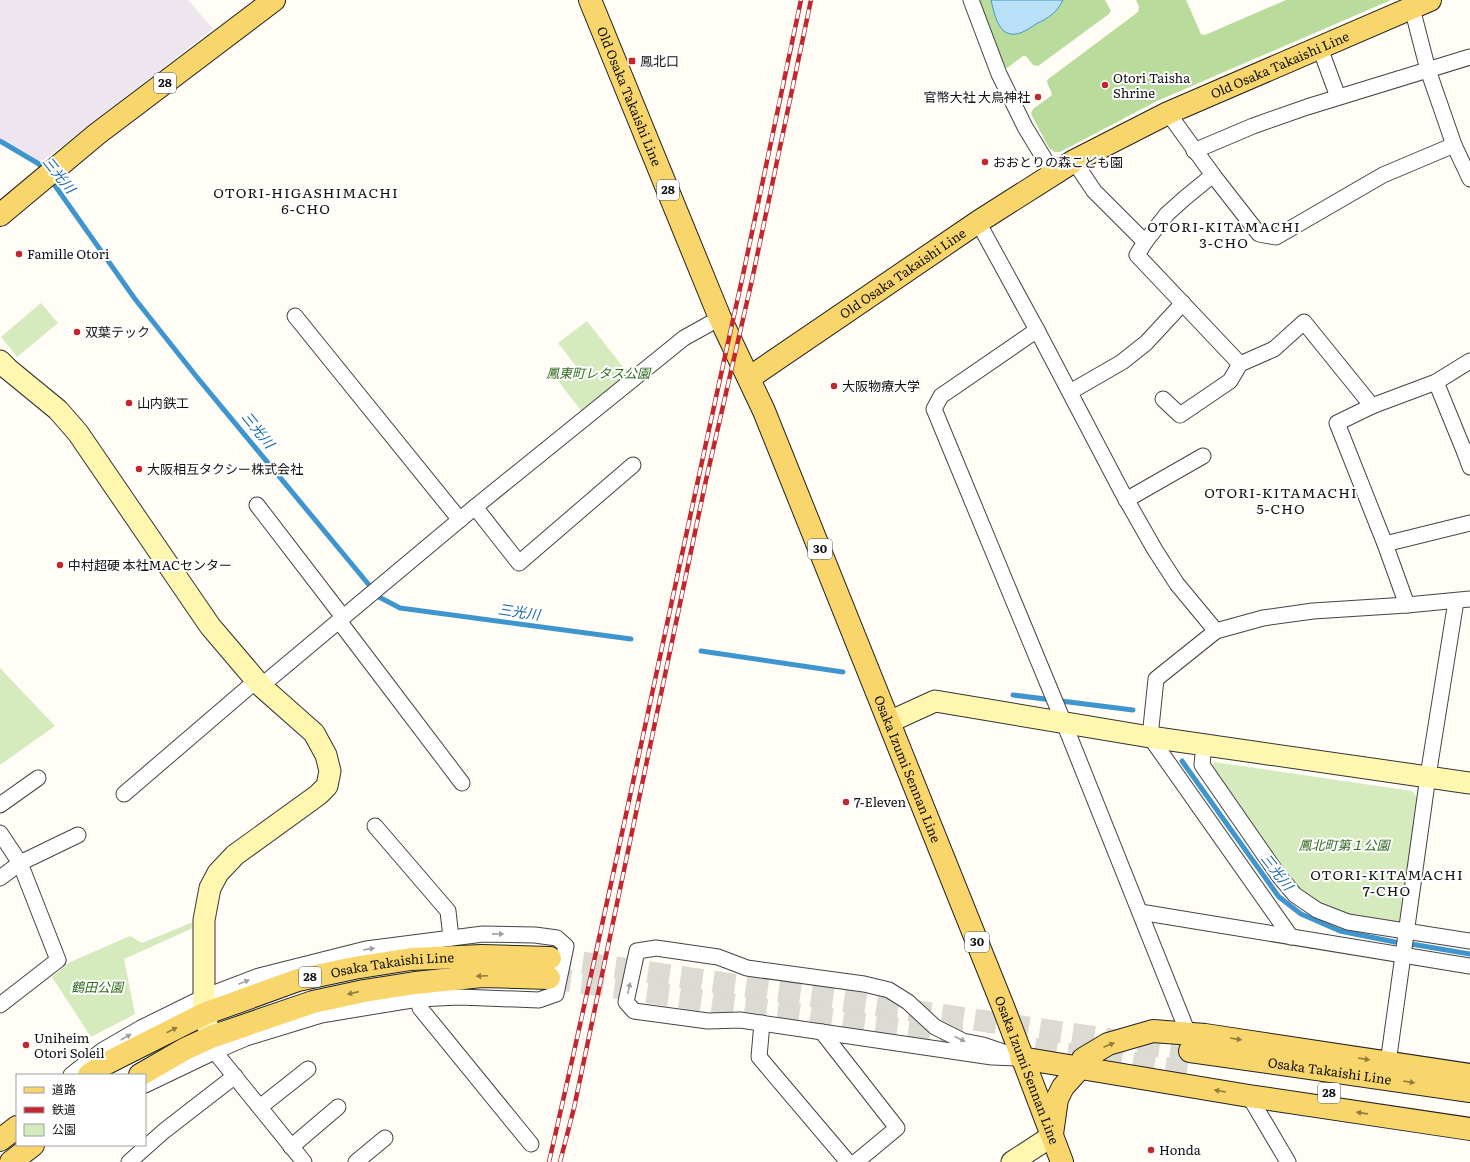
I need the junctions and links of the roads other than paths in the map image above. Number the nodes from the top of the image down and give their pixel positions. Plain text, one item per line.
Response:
1 (274, 0) edge
2 (590, 0) edge
3 (971, 0) edge
4 (1421, 4) edge
5 (1320, 48) junction
6 (1470, 57) edge
7 (1428, 70) junction
8 (1338, 98) junction
9 (1168, 114) junction
10 (1454, 145) junction
11 (1194, 151) junction
12 (1074, 161) junction
13 (1052, 174) junction
14 (1212, 175) junction
15 (1470, 179) edge
16 (0, 215) edge
17 (978, 222) junction
18 (1146, 242) junction
19 (1183, 303) junction
20 (295, 316) dead end
21 (720, 318) junction
22 (1038, 330) junction
23 (0, 361) edge
24 (1470, 361) edge
25 (1240, 364) junction
26 (749, 378) junction
27 (1436, 382) junction
28 (1070, 392) junction
29 (1163, 399) dead end
30 (1372, 406) junction
31 (1203, 456) dead end
32 (1468, 457) edge
33 (633, 465) dead end
34 (1126, 500) junction
35 (257, 505) dead end
36 (475, 507) junction
37 (460, 520) junction
38 (1470, 522) edge
39 (1385, 544) junction
40 (1463, 600) edge
41 (1407, 605) junction
42 (341, 619) junction
43 (1216, 631) junction
44 (259, 683) junction
45 (1062, 717) junction
46 (889, 722) junction
47 (1150, 737) junction
48 (1204, 744) junction
49 (1428, 776) junction
50 (38, 778) dead end
51 (462, 783) dead end
52 (1470, 783) edge
53 (124, 794) dead end
54 (0, 805) edge
55 (375, 826) dead end
56 (0, 834) edge
57 (78, 835) dead end
58 (20, 863) junction
59 (0, 878) edge
60 (1140, 912) junction
61 (1407, 933) junction
62 (1291, 937) junction
63 (451, 938) junction
64 (1470, 940) edge
65 (1404, 953) junction
66 (1470, 966) edge
67 (418, 999) junction
68 (0, 1005) edge
69 (204, 1006) junction
70 (762, 1023) junction
71 (822, 1032) junction
72 (213, 1044) junction
73 (1188, 1052) junction
74 (1021, 1058) junction
75 (1388, 1063) junction
76 (1080, 1068) junction
77 (308, 1069) dead end
78 (72, 1074) edge
79 (90, 1074) edge
80 (142, 1074) edge
81 (1470, 1075) edge
82 (235, 1076) junction
83 (146, 1084) edge
84 (1470, 1091) edge
85 (1249, 1096) junction
86 (260, 1107) junction
87 (338, 1108) dead end
88 (1470, 1115) edge
89 (1470, 1129) edge
90 (1052, 1136) junction
91 (385, 1138) dead end
92 (531, 1144) dead end
93 (32, 1146) edge
94 (292, 1147) junction
95 (12, 1161) edge
96 (129, 1162) edge
97 (304, 1162) edge
98 (356, 1162) edge
99 (848, 1162) edge
100 (856, 1162) edge
101 (1012, 1162) edge
102 (1062, 1162) edge
103 (1288, 1162) edge

1 - 16 main road, 28
2 - 21 main road, Old Osaka Takaishi Line / 28
3 - 13 street
4 - 5 main road, Old Osaka Takaishi Line
4 - 7 street
5 - 8 street
5 - 9 main road, Old Osaka Takaishi Line
6 - 7 street
7 - 8 street
7 - 10 street
8 - 11 street
9 - 11 street
9 - 12 main road, Old Osaka Takaishi Line
10 - 14 street
10 - 15 street
11 - 14 street
12 - 13 main road, Old Osaka Takaishi Line
12 - 18 street
13 - 17 main road, Old Osaka Takaishi Line
14 - 18 street
17 - 22 street
17 - 26 main road, Old Osaka Takaishi Line
18 - 19 street
19 - 25 street
19 - 28 street
20 - 37 street
21 - 26 main road, Old Osaka Takaishi Line / 28
21 - 36 street
22 - 28 street
22 - 45 street
23 - 44 street
24 - 27 street
25 - 29 street
25 - 30 street
26 - 46 main road, Osaka Izumi Sennan Line / 30
27 - 30 street
27 - 32 street
28 - 34 street
30 - 39 street
31 - 34 street
33 - 36 street
34 - 43 street
35 - 42 street
36 - 37 street
37 - 42 street
38 - 39 street
39 - 41 street
40 - 41 street
40 - 49 street
41 - 43 street
42 - 44 street
42 - 51 street
43 - 47 street
44 - 53 street
44 - 69 street
45 - 46 street
45 - 47 street
45 - 60 street
46 - 74 main road, Osaka Izumi Sennan Line / 30
47 - 48 street
47 - 62 street
48 - 49 street
48 - 61 street
49 - 52 street
49 - 61 street
50 - 54 street
55 - 63 street
56 - 58 street
57 - 58 street
58 - 59 street
58 - 68 street
60 - 62 street
60 - 73 street
61 - 64 street
61 - 65 street
62 - 65 street
63 -> 67 street
69 -> 63 street
65 - 66 street
65 - 75 street
67 - 72 street
67 - 92 street
69 - 72 street
69 -> 72 main road, Osaka Takaishi Line / 28
78 -> 69 street
79 -> 69 main road, Osaka Takaishi Line / 28
70 - 71 street
70 -> 74 street
70 - 99 street
71 - 74 street
71 - 100 street
72 - 80 main road, Osaka Takaishi Line / 28
72 - 82 street
72 - 83 street
73 -> 75 main road
76 -> 73 main road
73 -> 84 main road, Osaka Takaishi Line / 28
73 - 88 main road, Osaka Takaishi Line / 28
74 - 76 main road
74 - 90 main road, Osaka Izumi Sennan Line / 30
75 - 81 main road
85 -> 76 main road
76 - 90 main road
77 - 86 street
82 - 86 street
82 - 96 street
89 -> 85 main road
85 - 103 street
86 - 94 street
87 - 94 street
90 - 101 street
90 - 102 main road, Osaka Izumi Sennan Line / 30
91 - 98 street
93 - 95 main road
94 - 97 street

